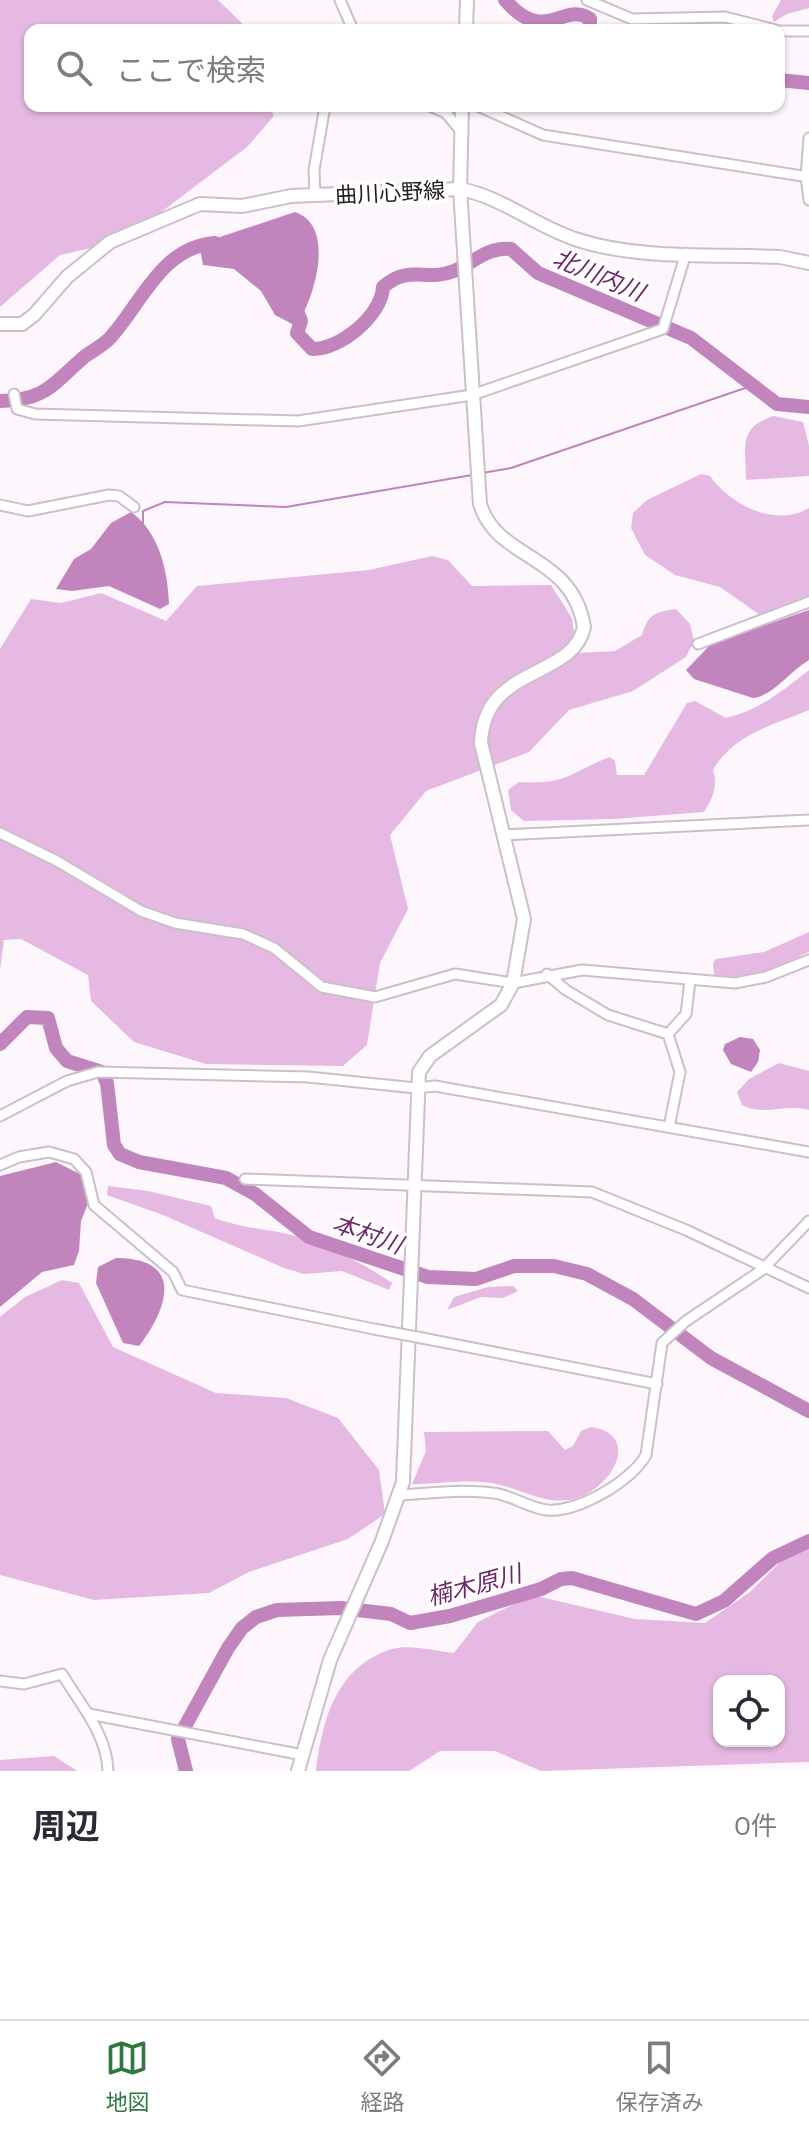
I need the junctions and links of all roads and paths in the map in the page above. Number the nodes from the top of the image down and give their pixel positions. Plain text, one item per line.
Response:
1 (340, 0) edge
2 (467, 0) edge
3 (587, 0) edge
4 (350, 24) edge
5 (466, 24) edge
6 (754, 24) edge
7 (785, 30) edge
8 (809, 31) edge
9 (324, 112) edge
10 (444, 112) edge
11 (462, 112) edge
12 (491, 112) edge
13 (460, 130) junction
14 (809, 138) edge
15 (808, 176) edge
16 (460, 189) junction
17 (315, 195) junction
18 (809, 200) edge
19 (686, 253) junction
20 (809, 263) edge
21 (0, 324) edge
22 (14, 394) dead end
23 (472, 395) junction
24 (0, 505) edge
25 (134, 507) dead end
26 (809, 602) edge
27 (698, 644) dead end
28 (809, 820) edge
29 (0, 833) edge
30 (503, 835) junction
31 (809, 960) edge
32 (547, 974) junction
33 (690, 981) junction
34 (513, 983) junction
35 (668, 1034) junction
36 (416, 1088) junction
37 (0, 1116) edge
38 (669, 1127) junction
39 (809, 1152) edge
40 (0, 1165) edge
41 (245, 1179) dead end
42 (413, 1186) junction
43 (809, 1221) edge
44 (765, 1267) junction
45 (809, 1288) edge
46 (657, 1384) junction
47 (400, 1495) junction
48 (0, 1681) edge
49 (89, 1714) junction
50 (303, 1755) junction
51 (108, 1771) edge
52 (298, 1771) edge

1 - 4 street
2 - 5 street
3 - 6 street
7 - 8 street
9 - 17 street
10 - 13 street
11 - 13 street
12 - 15 street
13 - 16 street
14 - 15 street
15 - 18 street
16 - 17 street, 曲川心野線
16 - 19 street, 曲川心野線
16 - 23 street
17 - 21 street, 曲川心野線
19 - 20 street, 曲川心野線
19 - 23 street
22 - 23 street
23 - 30 street
24 - 25 street
26 - 27 street
28 - 30 street
29 - 34 street
30 - 34 street
31 - 33 street
32 - 33 street
32 - 34 street
32 - 35 street
33 - 35 street
34 - 36 street
35 - 38 street
36 - 37 street
36 - 38 street
36 - 42 street
38 - 39 street
40 - 46 street, bridge
41 - 42 street
42 - 44 street
42 - 47 street
43 - 44 street
44 - 45 street
44 - 46 street
46 - 47 street
47 - 50 street
48 - 49 street
49 - 50 street
49 - 51 street
50 - 52 street

